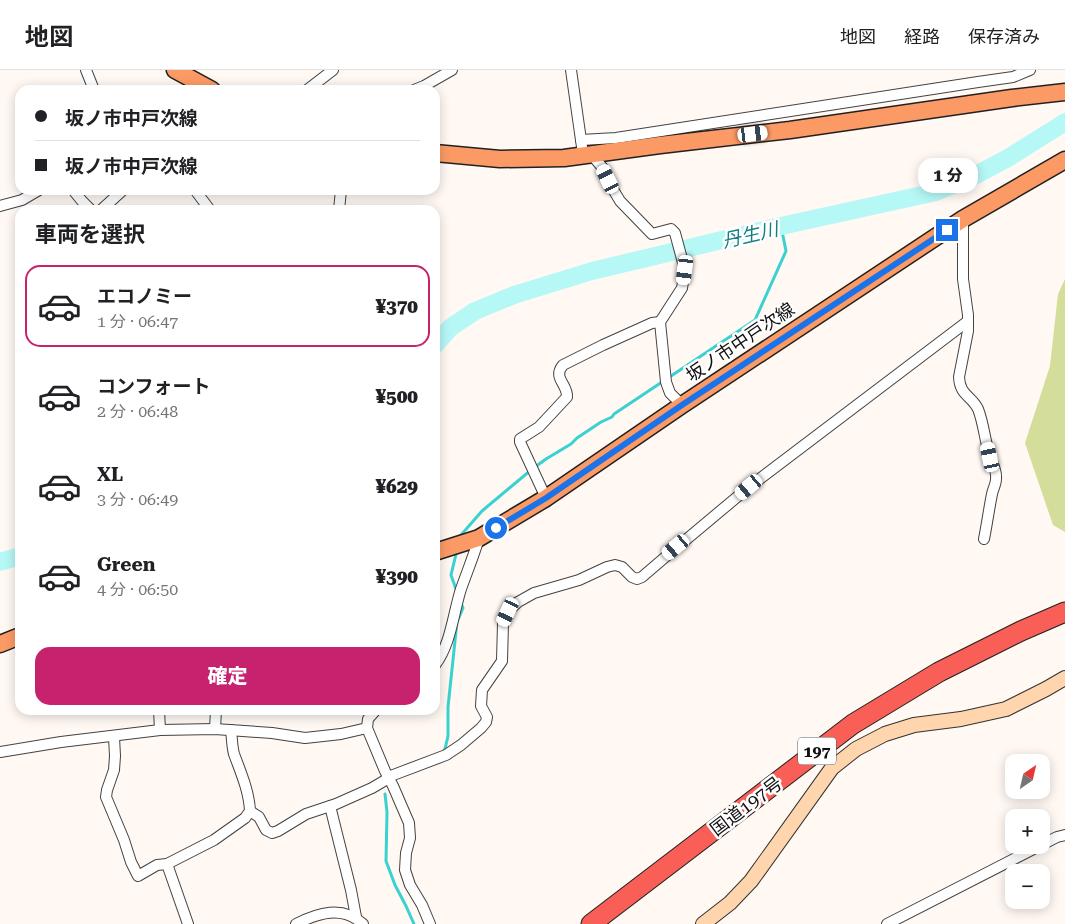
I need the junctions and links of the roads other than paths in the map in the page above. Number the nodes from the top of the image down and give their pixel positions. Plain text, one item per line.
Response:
1 (86, 70) edge
2 (175, 70) edge
3 (333, 70) edge
4 (452, 70) edge
5 (571, 70) edge
6 (1030, 70) edge
7 (92, 85) edge
8 (203, 85) edge
9 (314, 85) edge
10 (426, 85) edge
11 (1065, 92) edge
12 (585, 150) junction
13 (440, 153) edge
14 (1065, 160) edge
15 (30, 195) edge
16 (77, 195) edge
17 (118, 195) edge
18 (86, 205) edge
19 (106, 205) edge
20 (0, 206) edge
21 (963, 219) junction
22 (968, 321) junction
23 (660, 322) junction
24 (682, 405) junction
25 (546, 498) junction
26 (984, 539) dead end
27 (472, 540) junction
28 (440, 551) edge
29 (1065, 612) edge
30 (15, 638) edge
31 (0, 644) edge
32 (440, 659) edge
33 (1065, 678) edge
34 (159, 715) edge
35 (216, 715) edge
36 (372, 715) edge
37 (367, 728) junction
38 (215, 729) junction
39 (160, 730) junction
40 (232, 730) junction
41 (114, 737) junction
42 (0, 752) edge
43 (388, 778) junction
44 (330, 806) junction
45 (250, 811) junction
46 (1065, 835) edge
47 (166, 864) junction
48 (359, 921) edge
49 (188, 924) edge
50 (296, 924) edge
51 (430, 924) edge
52 (591, 924) edge
53 (704, 924) edge
54 (887, 924) edge

1 - 7 street
2 - 8 main road
3 - 9 street
4 - 10 street
5 - 12 street
6 - 12 street
11 - 12 main road
12 - 13 main road
12 - 23 street
14 - 21 main road, 坂ノ市中戸次線
15 - 20 street
16 - 18 street
17 - 19 street
21 - 22 street
21 - 24 main road, 坂ノ市中戸次線
22 - 26 street
22 - 43 street
23 - 24 street
23 - 25 street
24 - 25 main road, 坂ノ市中戸次線
25 - 27 main road, 坂ノ市中戸次線
27 - 28 main road, 坂ノ市中戸次線
27 - 32 street
29 - 52 highway, 国道197号 / 197
30 - 31 main road
33 - 53 street
34 - 39 street
35 - 38 street
36 - 37 street
37 - 40 street
37 - 43 street
38 - 39 street
38 - 40 street
39 - 41 street
40 - 45 street
41 - 42 street
41 - 47 street
43 - 44 street
43 - 51 street
44 - 45 street
44 - 48 street
45 - 47 street
46 - 54 street
47 - 49 street
48 - 50 street

